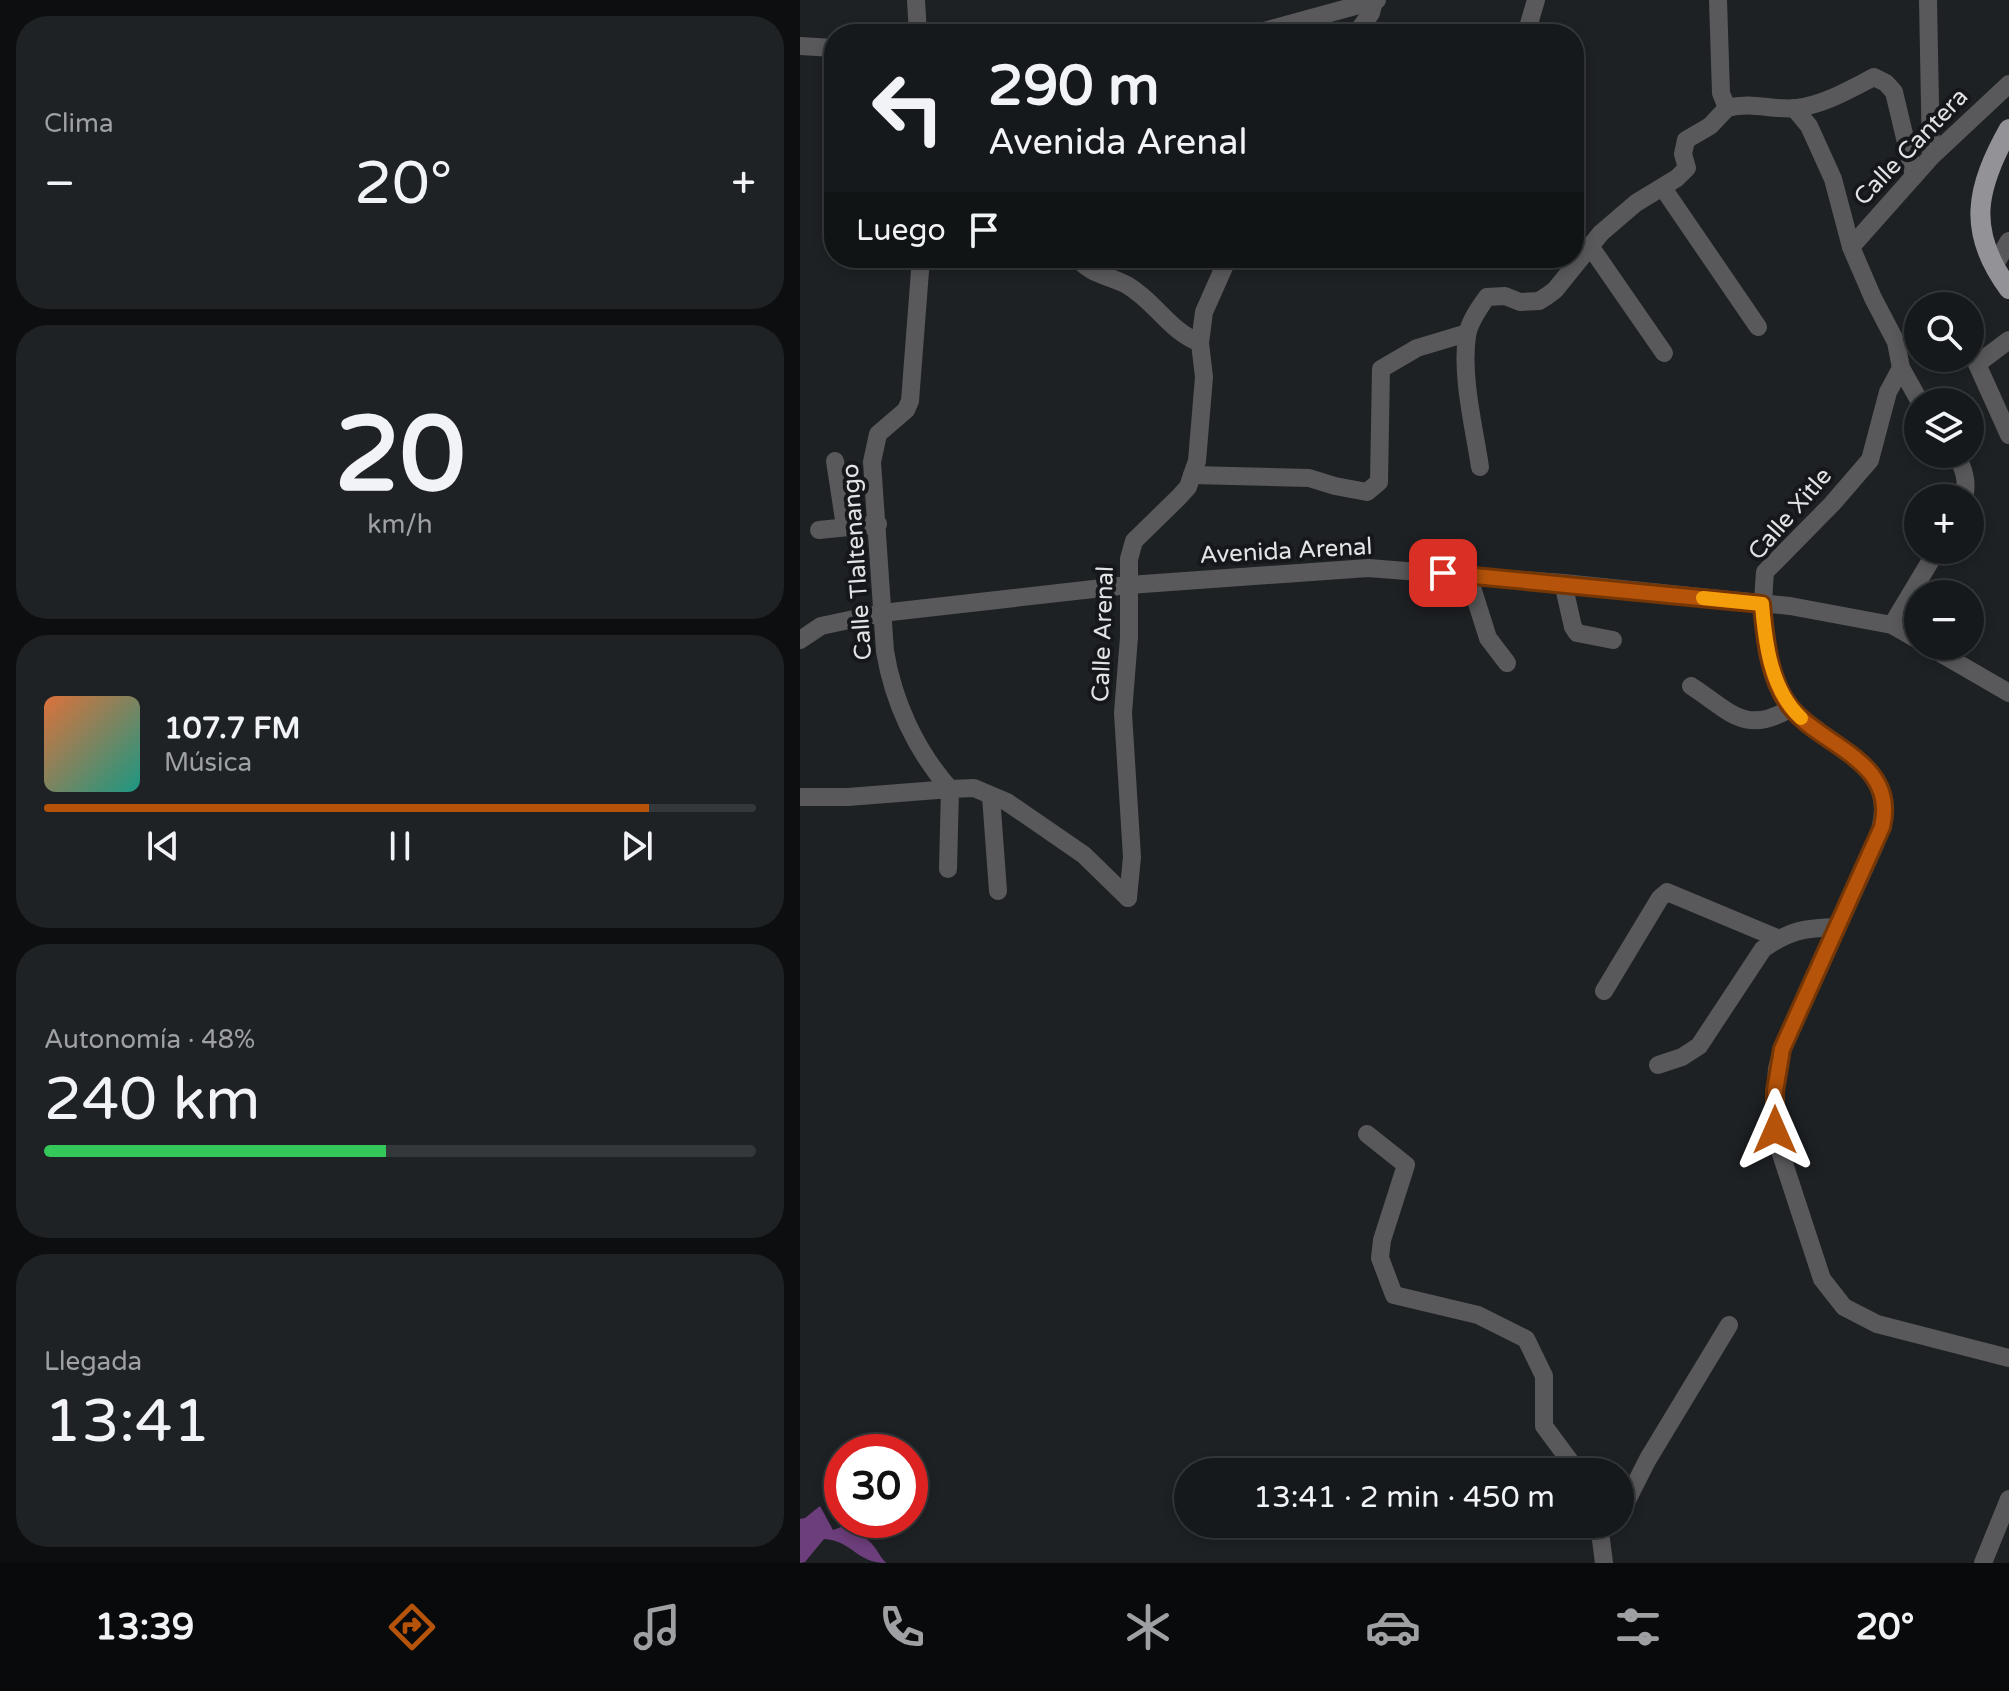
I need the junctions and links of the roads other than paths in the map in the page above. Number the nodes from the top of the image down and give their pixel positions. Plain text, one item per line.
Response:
1 (916, 0) edge
2 (1306, 0) edge
3 (1376, 0) edge
4 (1536, 0) edge
5 (1718, 0) edge
6 (1928, 0) edge
7 (1308, 20) junction
8 (917, 24) edge
9 (1292, 24) edge
10 (1363, 24) edge
11 (1529, 24) edge
12 (800, 46) edge
13 (824, 47) edge
14 (2009, 84) edge
15 (1727, 108) junction
16 (1794, 108) junction
17 (2009, 129) edge
18 (1931, 157) junction
19 (1914, 176) junction
20 (1663, 188) junction
21 (2009, 241) edge
22 (1590, 246) junction
23 (1851, 247) junction
24 (1584, 254) edge
25 (1994, 266) junction
26 (920, 268) edge
27 (1089, 268) edge
28 (1223, 268) edge
29 (1572, 268) edge
30 (2009, 289) edge
31 (1758, 327) dead end
32 (1467, 333) junction
33 (2009, 340) edge
34 (1200, 343) junction
35 (1664, 353) dead end
36 (1901, 368) junction
37 (1912, 388) edge
38 (2009, 435) edge
39 (835, 461) dead end
40 (1480, 467) dead end
41 (1192, 475) junction
42 (878, 524) junction
43 (845, 526) junction
44 (819, 530) dead end
45 (1929, 564) edge
46 (1468, 575) junction
47 (1563, 583) junction
48 (1129, 585) junction
49 (1762, 604) junction
50 (882, 613) junction
51 (1892, 625) junction
52 (1904, 632) edge
53 (800, 640) edge
54 (1613, 640) dead end
55 (1952, 660) edge
56 (1507, 663) dead end
57 (1691, 686) dead end
58 (2009, 693) edge
59 (1791, 708) junction
60 (950, 789) junction
61 (991, 796) junction
62 (800, 797) edge
63 (948, 869) dead end
64 (998, 891) dead end
65 (1838, 927) junction
66 (1777, 938) junction
67 (1604, 991) dead end
68 (1658, 1065) dead end
69 (1367, 1134) dead end
70 (1729, 1325) dead end
71 (2009, 1358) edge
72 (1568, 1458) edge
73 (1634, 1486) edge
74 (2009, 1499) edge
75 (1983, 1563) edge

1 - 8 street
2 - 7 street
3 - 7 street
3 - 10 street
4 - 11 street
5 - 15 street
6 - 18 street
7 - 9 street
12 - 13 street
14 - 18 street, Calle Cantera
15 - 16 street
15 - 20 street
16 - 19 street
16 - 23 street
17 - 25 main road
18 - 19 street, Calle Cantera
19 - 23 street, Calle Cantera
20 - 22 street
20 - 31 street
21 - 25 street
22 - 24 street
22 - 35 street
23 - 36 street
25 - 30 main road
26 - 42 street, Calle Tlaltenango
27 - 34 street
28 - 34 street, Calle Arenal
29 - 32 street
32 - 40 street
32 - 41 street
33 - 38 street
34 - 41 street, Calle Arenal
36 - 37 street
36 - 49 street, Calle Xitle
39 - 43 street
41 - 48 street, Calle Arenal
42 - 43 street
42 - 50 street, Calle Tlaltenango
43 - 44 street
45 - 51 street
46 - 47 street, Avenida Arenal
46 - 48 street, Avenida Arenal
46 - 56 street
47 - 49 street, Avenida Arenal
47 - 54 street
48 - 50 street, Avenida Arenal
48 - 61 street, Calle Arenal
49 - 51 street, Avenida Arenal
49 - 59 street, Calle Xitle
50 - 53 street, Avenida Arenal
50 - 60 street, Calle Tlaltenango
51 - 52 street, Avenida Arenal
55 - 58 street
57 - 59 street
59 - 65 street, Calle Xitle
60 - 61 street
60 - 62 street
60 - 63 street
61 - 64 street
65 - 66 street
65 - 71 street, Calle Xitle
66 - 67 street
66 - 68 street
69 - 72 street
70 - 73 street
74 - 75 street

